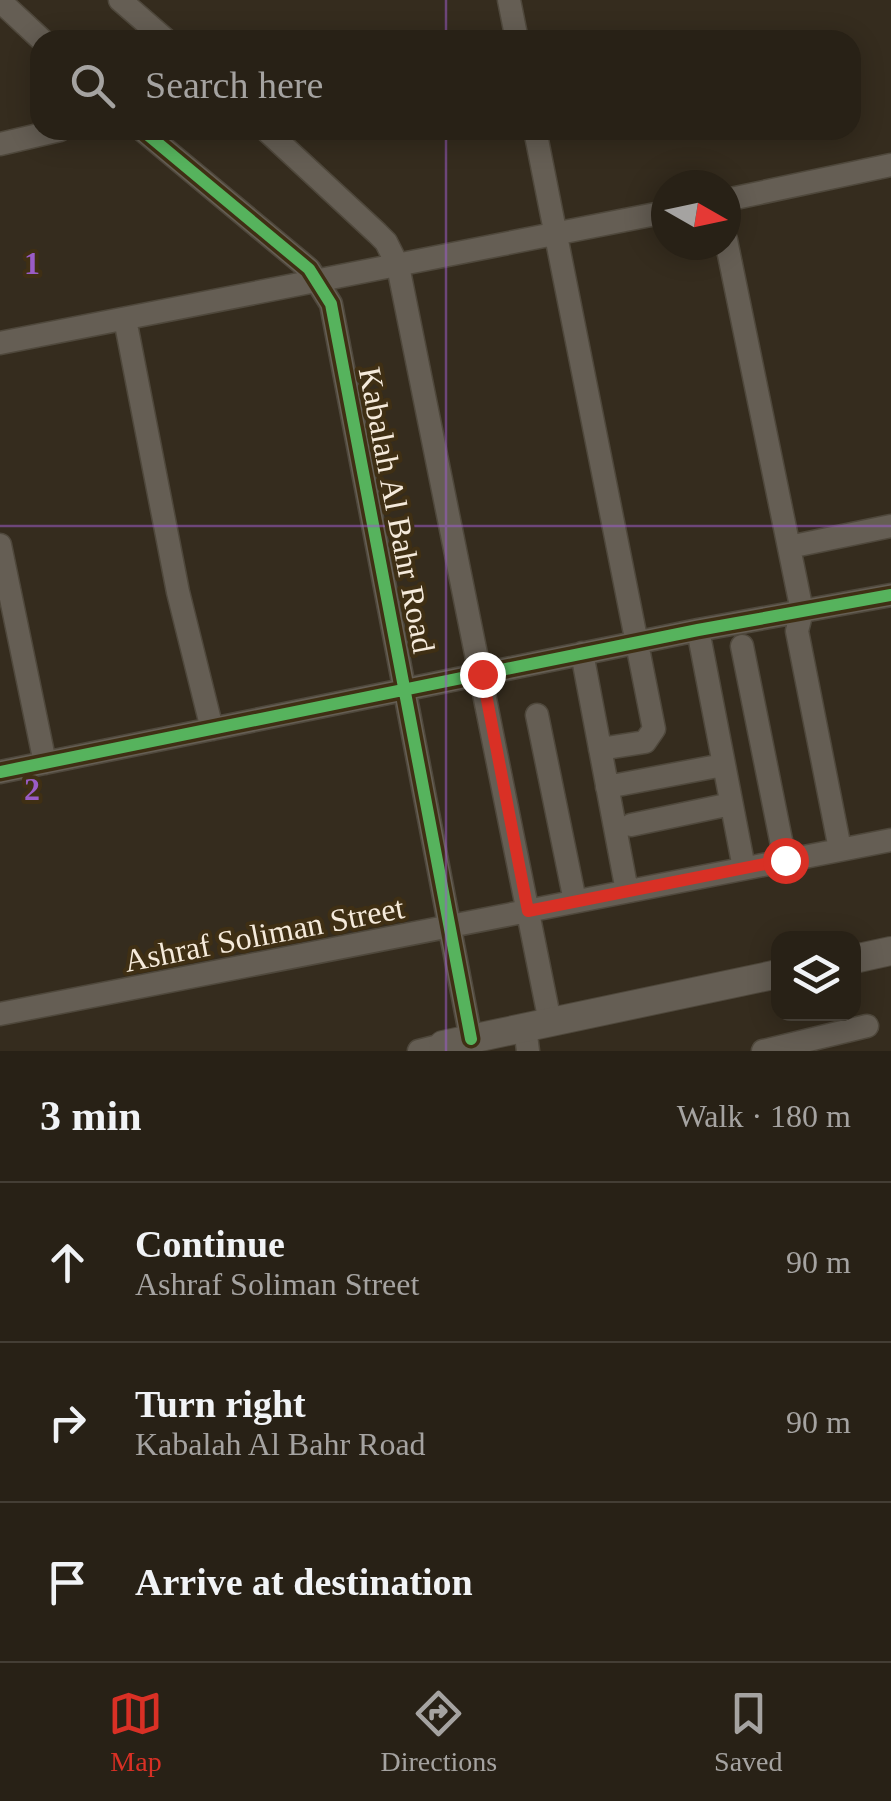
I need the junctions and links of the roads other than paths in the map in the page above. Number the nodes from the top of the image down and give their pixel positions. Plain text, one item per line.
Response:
1 (120, 0) edge
2 (509, 0) edge
3 (0, 1) edge
4 (31, 30) edge
5 (154, 30) edge
6 (515, 30) edge
7 (30, 137) edge
8 (154, 140) edge
9 (277, 140) edge
10 (537, 140) edge
11 (0, 144) edge
12 (891, 165) edge
13 (741, 197) edge
14 (651, 215) edge
15 (556, 234) junction
16 (730, 260) edge
17 (398, 266) junction
18 (318, 281) junction
19 (125, 319) junction
20 (0, 343) edge
21 (891, 526) edge
22 (0, 545) edge
23 (788, 547) junction
24 (891, 596) edge
25 (802, 611) junction
26 (698, 630) junction
27 (638, 642) junction
28 (742, 646) dead end
29 (582, 653) junction
30 (482, 674) junction
31 (402, 690) junction
32 (537, 715) dead end
33 (212, 728) junction
34 (600, 749) junction
35 (45, 763) junction
36 (723, 765) junction
37 (0, 772) edge
38 (607, 787) junction
39 (731, 804) junction
40 (631, 825) dead end
41 (891, 840) edge
42 (840, 850) junction
43 (785, 860) junction
44 (744, 868) junction
45 (627, 891) junction
46 (575, 901) junction
47 (528, 911) junction
48 (449, 926) junction
49 (891, 951) edge
50 (861, 957) edge
51 (771, 976) edge
52 (0, 1014) edge
53 (868, 1026) dead end
54 (535, 1033) edge
55 (471, 1039) junction
56 (794, 1048) edge
57 (435, 1049) edge
58 (762, 1051) edge

1 - 5 street
2 - 6 street
3 - 4 street
7 - 11 street
8 - 18 street, Kabalah Al Bahr Road
9 - 17 street, Kabalah Al Bahr Road
10 - 15 street
12 - 13 street
14 - 15 street
15 - 17 street
15 - 27 street
16 - 23 street
17 - 18 street
17 - 30 street, Kabalah Al Bahr Road
18 - 19 street
18 - 31 street, Kabalah Al Bahr Road
19 - 20 street
19 - 33 street
21 - 23 street
22 - 35 street
23 - 25 street
24 - 25 street
25 - 26 street
25 - 42 street
26 - 27 street
26 - 36 street
27 - 29 street
27 - 34 street
28 - 43 street
29 - 30 street
29 - 34 street
30 - 31 street
30 - 47 street, Kabalah Al Bahr Road
31 - 33 street
31 - 48 street, Kabalah Al Bahr Road
32 - 46 street
33 - 35 street
34 - 38 street
35 - 37 street
36 - 38 street
36 - 39 street
38 - 45 street
39 - 40 street
39 - 44 street
41 - 42 street, Ashraf Soliman Street
42 - 43 street, Ashraf Soliman Street
43 - 44 street, Ashraf Soliman Street
44 - 45 street, Ashraf Soliman Street
45 - 46 street, Ashraf Soliman Street
46 - 47 street, Ashraf Soliman Street
47 - 48 street, Ashraf Soliman Street
47 - 54 street, Kabalah Al Bahr Road
48 - 52 street, Ashraf Soliman Street
48 - 55 street, Kabalah Al Bahr Road
49 - 50 street
51 - 54 street
53 - 56 street
54 - 55 street
55 - 57 street
56 - 58 street

